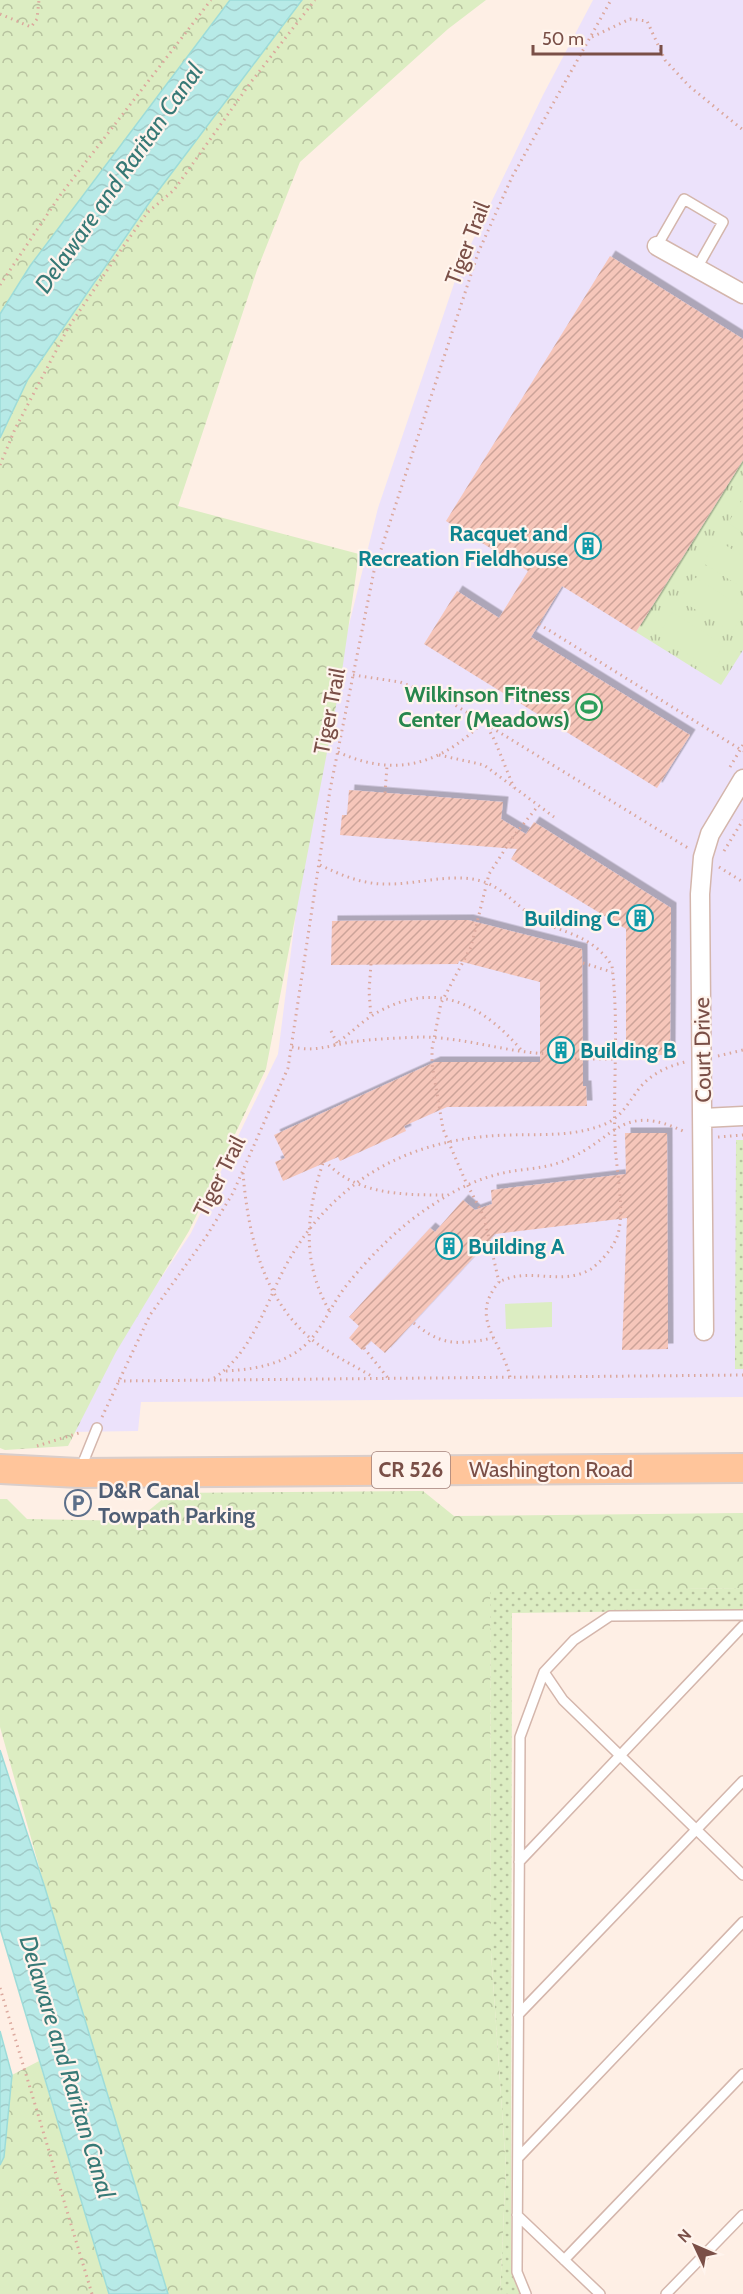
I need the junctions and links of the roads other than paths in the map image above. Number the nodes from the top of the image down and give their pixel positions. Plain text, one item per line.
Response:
1 (657, 246) joint
2 (697, 268) junction
3 (743, 294) edge
4 (743, 779) edge
5 (743, 1116) edge
6 (703, 1118) junction
7 (704, 1331) dead end
8 (97, 1428) road end
9 (743, 1467) edge
10 (0, 1469) edge
11 (79, 1473) junction
12 (743, 1615) edge
13 (743, 1626) edge
14 (544, 1672) junction
15 (619, 1755) junction
16 (743, 1781) edge
17 (696, 1830) junction
18 (519, 1862) junction
19 (743, 1875) edge
20 (743, 1922) edge
21 (518, 2015) junction
22 (743, 2074) edge
23 (518, 2158) junction
24 (517, 2215) junction
25 (743, 2215) edge
26 (564, 2260) junction
27 (526, 2294) edge
28 (600, 2294) edge
29 (666, 2294) edge

1 - 2 street
1 - 2 lane
2 - 3 street
4 - 6 street, Court Drive
5 - 6 street
6 - 7 street, Court Drive
8 - 11 lane
9 - 11 main road, Washington Road / CR 526
10 - 11 main road, Washington Road / CR 526
12 - 14 lane
13 - 15 lane
14 - 15 lane
14 - 18 lane
15 - 17 lane
15 - 18 lane
16 - 17 lane
17 - 19 lane
17 - 21 lane
18 - 21 lane
20 - 23 lane
21 - 23 lane
22 - 26 lane
23 - 24 lane
24 - 26 lane
24 - 27 lane
25 - 29 lane
26 - 28 lane

